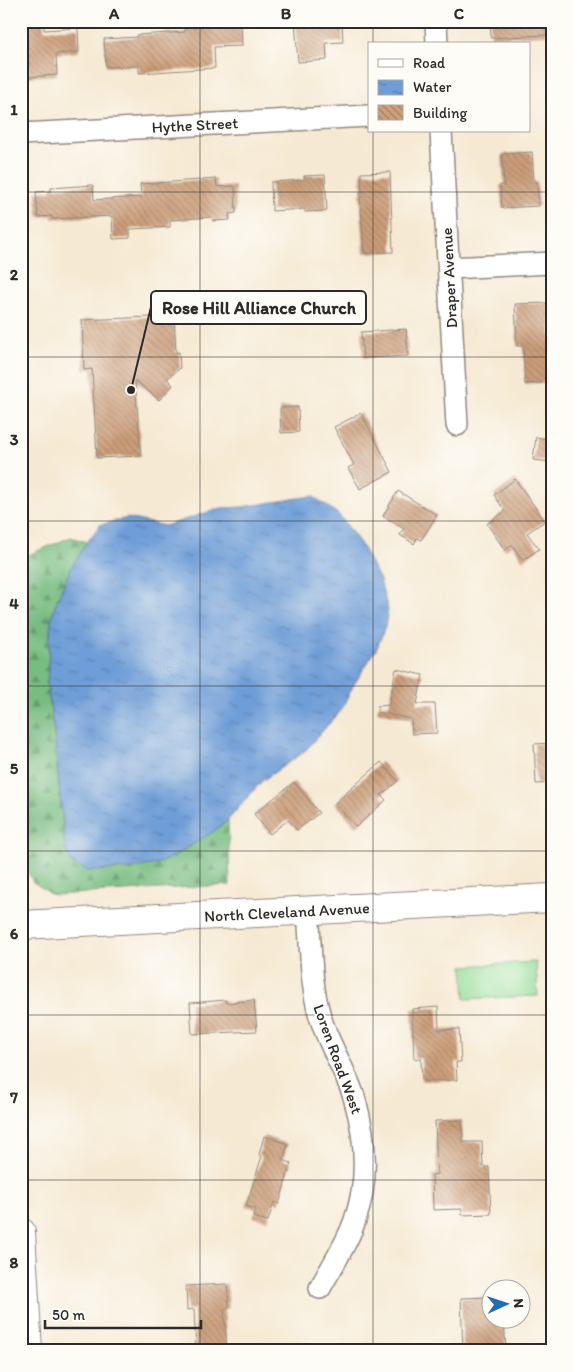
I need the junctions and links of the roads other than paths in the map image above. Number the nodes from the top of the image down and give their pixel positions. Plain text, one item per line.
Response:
1 (436, 21) edge
2 (437, 42) edge
3 (368, 116) edge
4 (441, 132) edge
5 (21, 134) edge
6 (552, 263) edge
7 (448, 268) junction
8 (457, 425) dead end
9 (552, 898) edge
10 (308, 911) junction
11 (21, 925) edge
12 (21, 1232) edge
13 (320, 1288) dead end
14 (28, 1351) edge

1 - 2 street
3 - 5 street, Hythe Street
4 - 7 street, Draper Avenue
6 - 7 street
7 - 8 street, Draper Avenue
9 - 10 main road, North Cleveland Avenue
10 - 11 main road, North Cleveland Avenue
10 - 13 street, Loren Road West
12 - 14 main road

